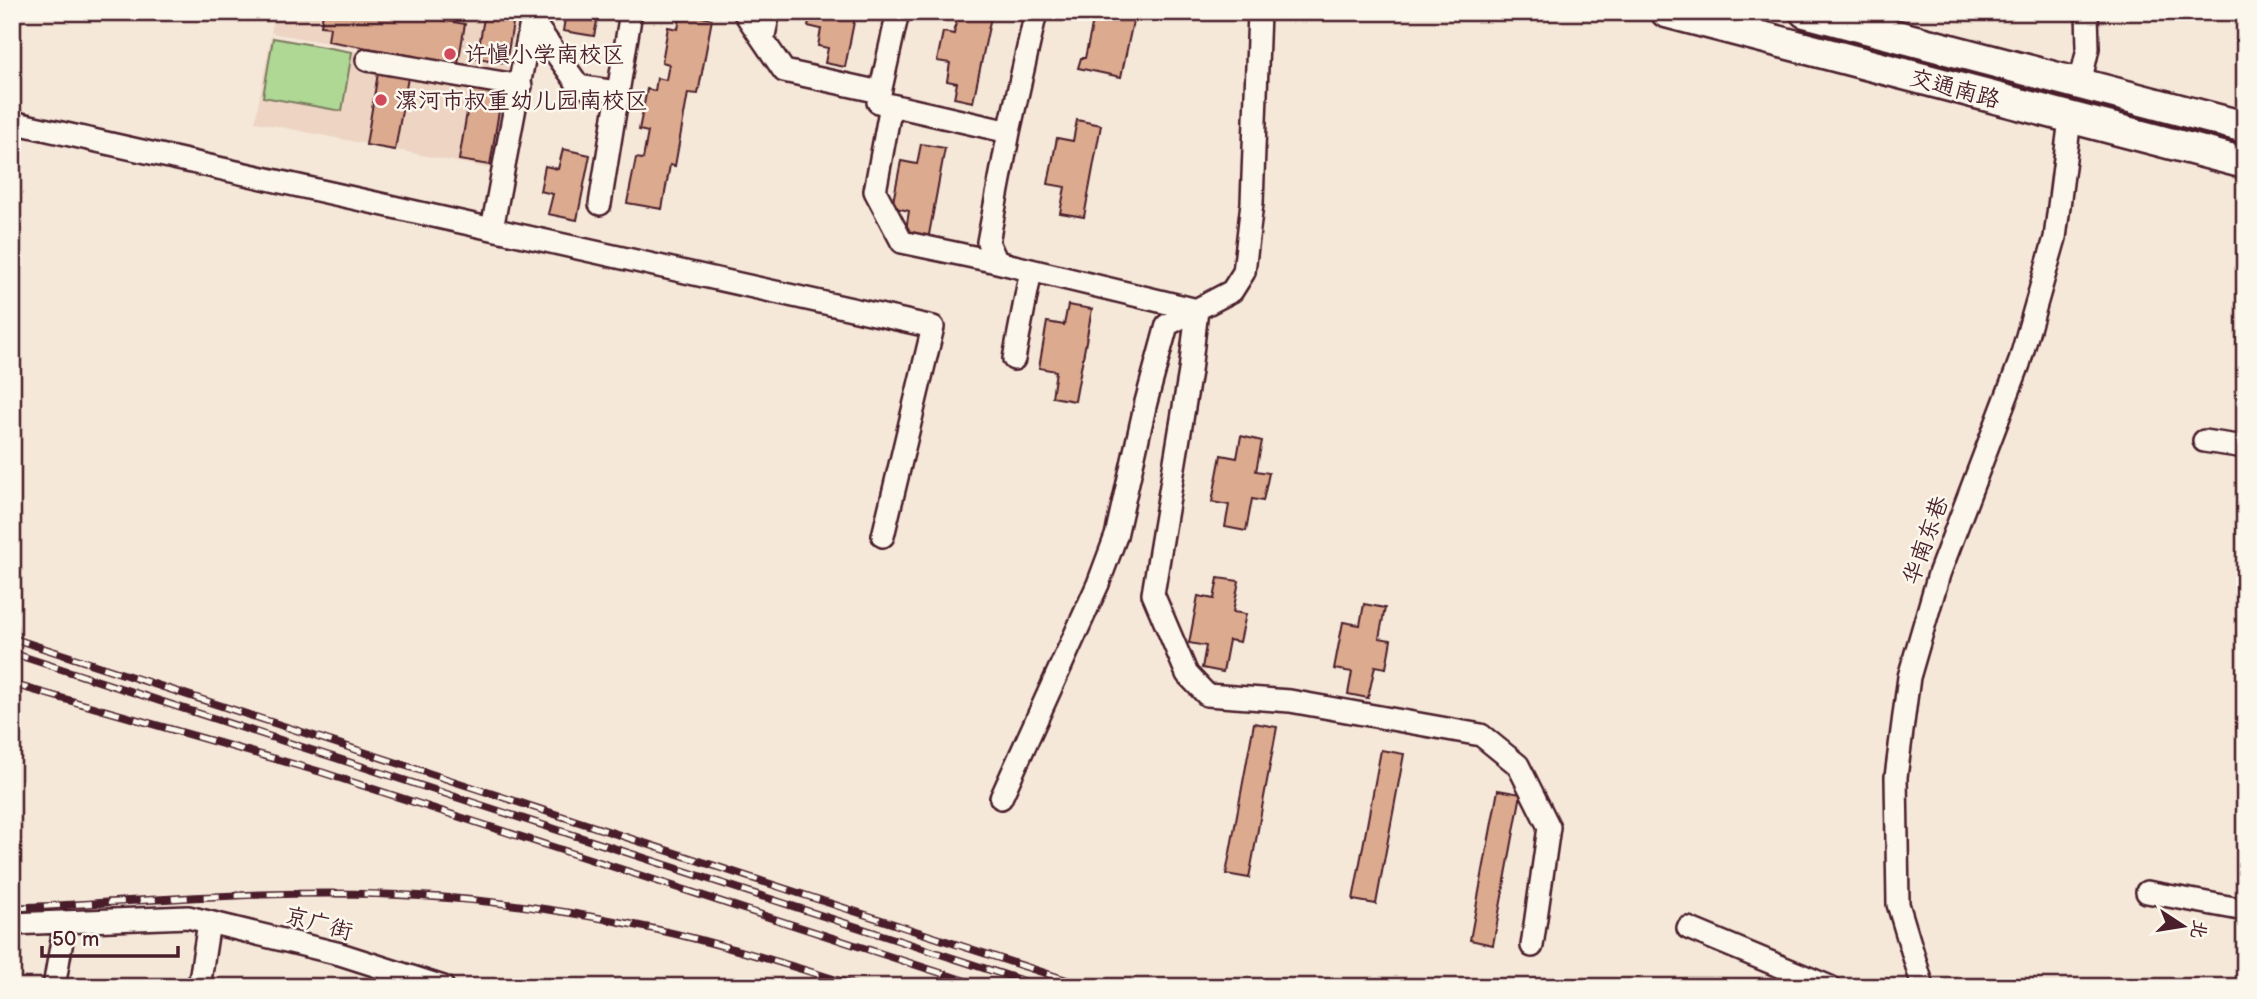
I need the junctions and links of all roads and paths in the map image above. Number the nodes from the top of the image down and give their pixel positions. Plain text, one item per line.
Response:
1 (631, 12) edge
2 (744, 12) edge
3 (769, 12) edge
4 (898, 12) edge
5 (1036, 12) edge
6 (1259, 12) edge
7 (1666, 12) edge
8 (1805, 12) edge
9 (2087, 12) edge
10 (533, 16) edge
11 (763, 40) junction
12 (368, 60) dead end
13 (2080, 84) junction
14 (521, 86) junction
15 (617, 92) junction
16 (885, 99) junction
17 (2070, 119) junction
18 (12, 122) edge
19 (2245, 127) edge
20 (1009, 132) junction
21 (2245, 163) edge
22 (600, 204) dead end
23 (492, 229) junction
24 (997, 262) junction
25 (1031, 270) junction
26 (1197, 310) junction
27 (1014, 359) dead end
28 (2204, 440) dead end
29 (2245, 447) edge
30 (883, 536) dead end
31 (1001, 798) dead end
32 (2147, 892) dead end
33 (2245, 910) edge
34 (209, 922) junction
35 (65, 923) junction
36 (12, 925) edge
37 (1688, 928) dead end
38 (1532, 946) dead end
39 (54, 987) edge
40 (199, 987) edge
41 (443, 987) edge
42 (1830, 987) edge
43 (1923, 987) edge

1 - 15 street
2 - 11 street
3 - 11 street
4 - 16 street
5 - 20 street
6 - 26 street
7 - 17 main road, 交通南路
8 - 13 main road, 交通南路
9 - 13 street
10 - 14 street
10 - 15 street
11 - 16 street
12 - 14 street
13 - 17 main road
13 - 19 main road, 交通南路
14 - 23 street
15 - 22 street
16 - 20 street
16 - 24 street
17 - 21 main road, 交通南路
17 - 43 street, 华南东巷
18 - 23 street
20 - 24 street
23 - 30 street
24 - 25 street
25 - 26 street
25 - 27 street
26 - 31 street
26 - 38 street
28 - 29 street
32 - 33 street
34 - 35 street, 京广街
34 - 40 street
34 - 41 street, 京广街
35 - 36 street, 京广街
35 - 39 street
37 - 42 street

